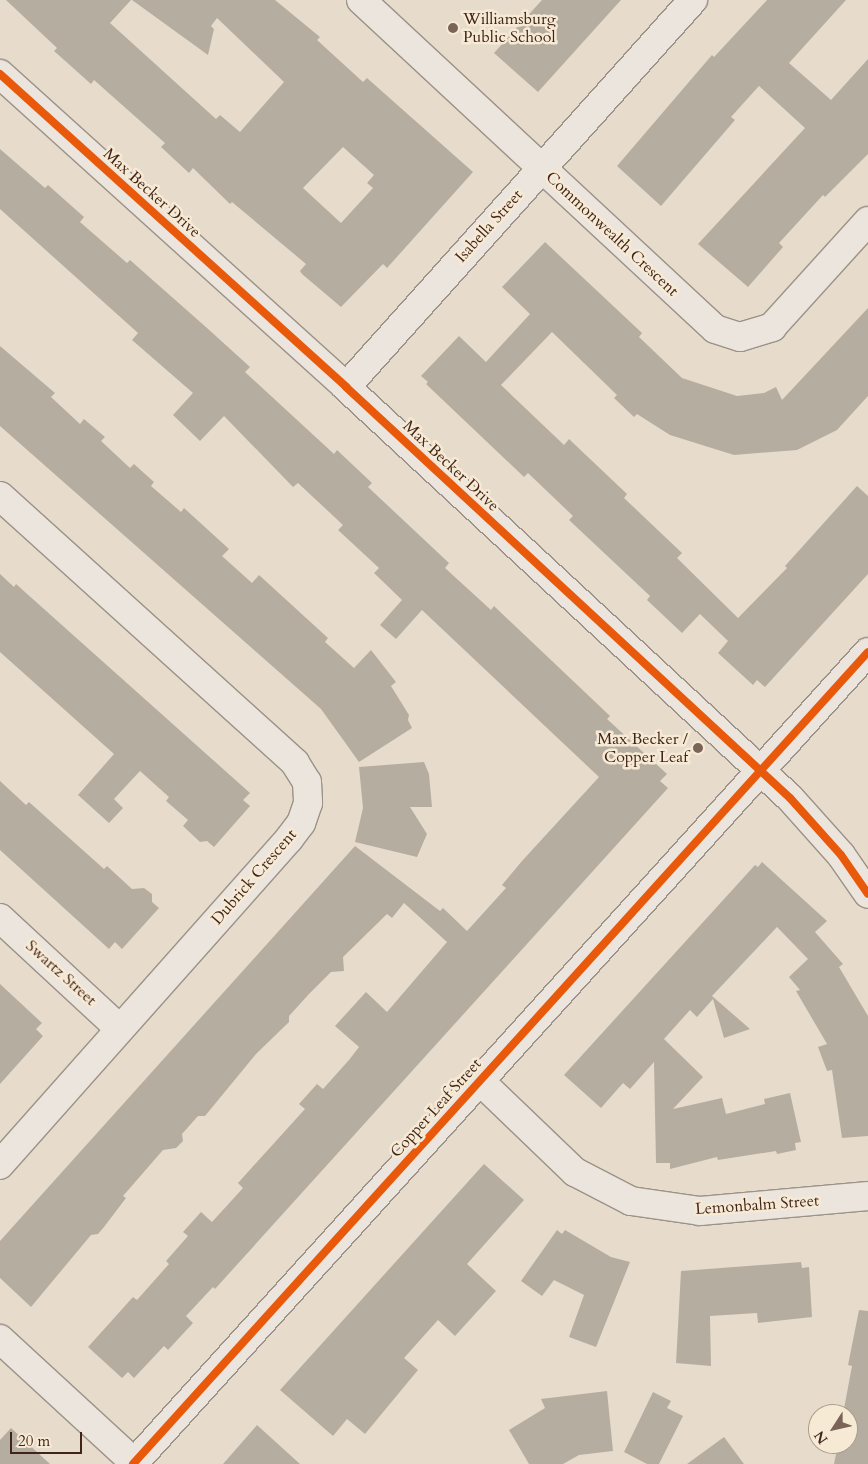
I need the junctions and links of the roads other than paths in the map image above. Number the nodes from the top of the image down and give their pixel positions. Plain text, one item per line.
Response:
1 (361, 0) edge
2 (693, 0) edge
3 (0, 74) edge
4 (541, 168) junction
5 (868, 221) edge
6 (346, 386) junction
7 (0, 496) edge
8 (868, 652) edge
9 (761, 772) junction
10 (868, 894) edge
11 (0, 918) edge
12 (120, 1029) junction
13 (479, 1080) junction
14 (0, 1165) edge
15 (868, 1196) edge
16 (0, 1339) edge
17 (134, 1464) edge

1 - 4 street, Commonwealth Crescent
2 - 4 street, Isabella Street
3 - 6 street, Max Becker Drive
4 - 5 street, Commonwealth Crescent
4 - 6 street, Isabella Street
6 - 9 street, Max Becker Drive
7 - 12 street, Dubrick Crescent
8 - 9 street, Copper Leaf Street
9 - 10 street, Max Becker Drive
9 - 13 street, Copper Leaf Street
11 - 12 street, Swartz Street
12 - 14 street, Dubrick Crescent
13 - 15 street, Lemonbalm Street
13 - 17 street, Copper Leaf Street
16 - 17 street

